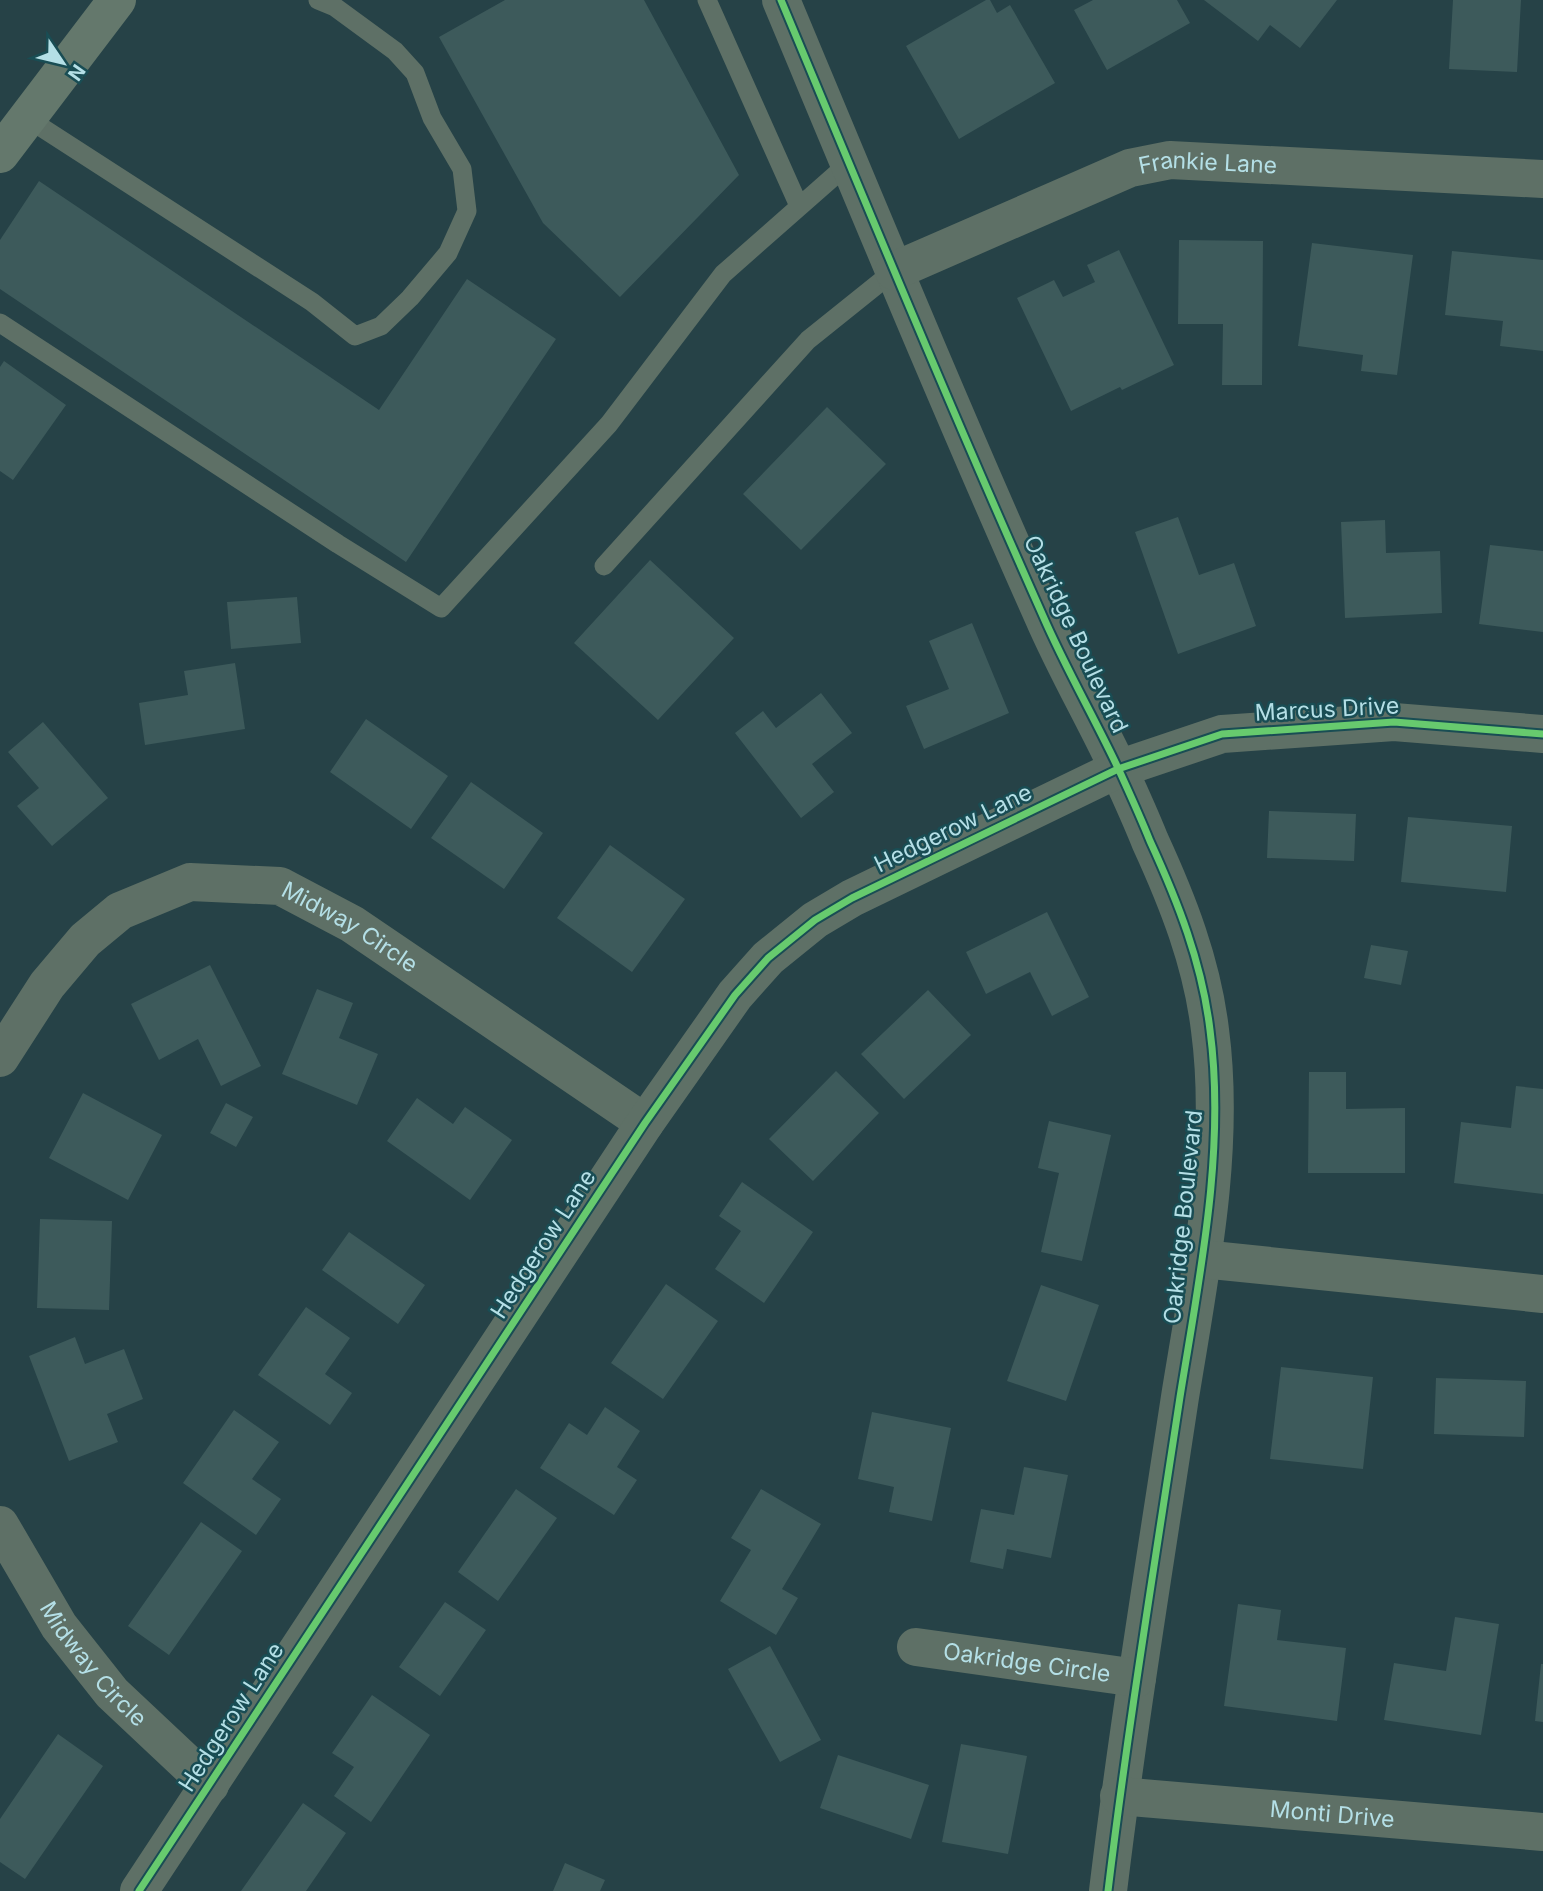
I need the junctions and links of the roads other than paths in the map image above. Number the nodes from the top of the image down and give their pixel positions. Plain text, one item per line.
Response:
1 (117, 0) edge
2 (318, 0) edge
3 (707, 0) edge
4 (781, 0) edge
5 (27, 118) junction
6 (0, 154) edge
7 (849, 163) junction
8 (1543, 179) edge
9 (800, 206) junction
10 (894, 271) junction
11 (0, 323) edge
12 (604, 566) dead end
13 (1543, 734) edge
14 (1118, 769) junction
15 (0, 1058) edge
16 (645, 1123) junction
17 (1202, 1259) junction
18 (1543, 1294) edge
19 (0, 1525) edge
20 (916, 1647) dead end
21 (1137, 1678) junction
22 (210, 1786) junction
23 (1119, 1796) junction
24 (1543, 1832) edge
25 (139, 1891) edge
26 (1108, 1891) edge

1 - 5 main road
2 - 5 lane
3 - 9 lane
4 - 7 street, Oakridge Boulevard
5 - 6 main road
7 - 9 lane
7 - 10 street, Oakridge Boulevard
8 - 10 street, Frankie Lane
9 - 11 lane
10 - 12 lane
10 - 14 street, Oakridge Boulevard
13 - 14 street, Marcus Drive
14 - 16 street, Hedgerow Lane
14 - 17 street, Oakridge Boulevard
15 - 16 street, Midway Circle
16 - 22 street, Hedgerow Lane
17 - 18 street
17 - 21 street, Oakridge Boulevard
19 - 22 street, Midway Circle
20 - 21 street, Oakridge Circle
21 - 23 street, Oakridge Boulevard
22 - 25 street, Hedgerow Lane
23 - 24 street, Monti Drive
23 - 26 street, Oakridge Boulevard

